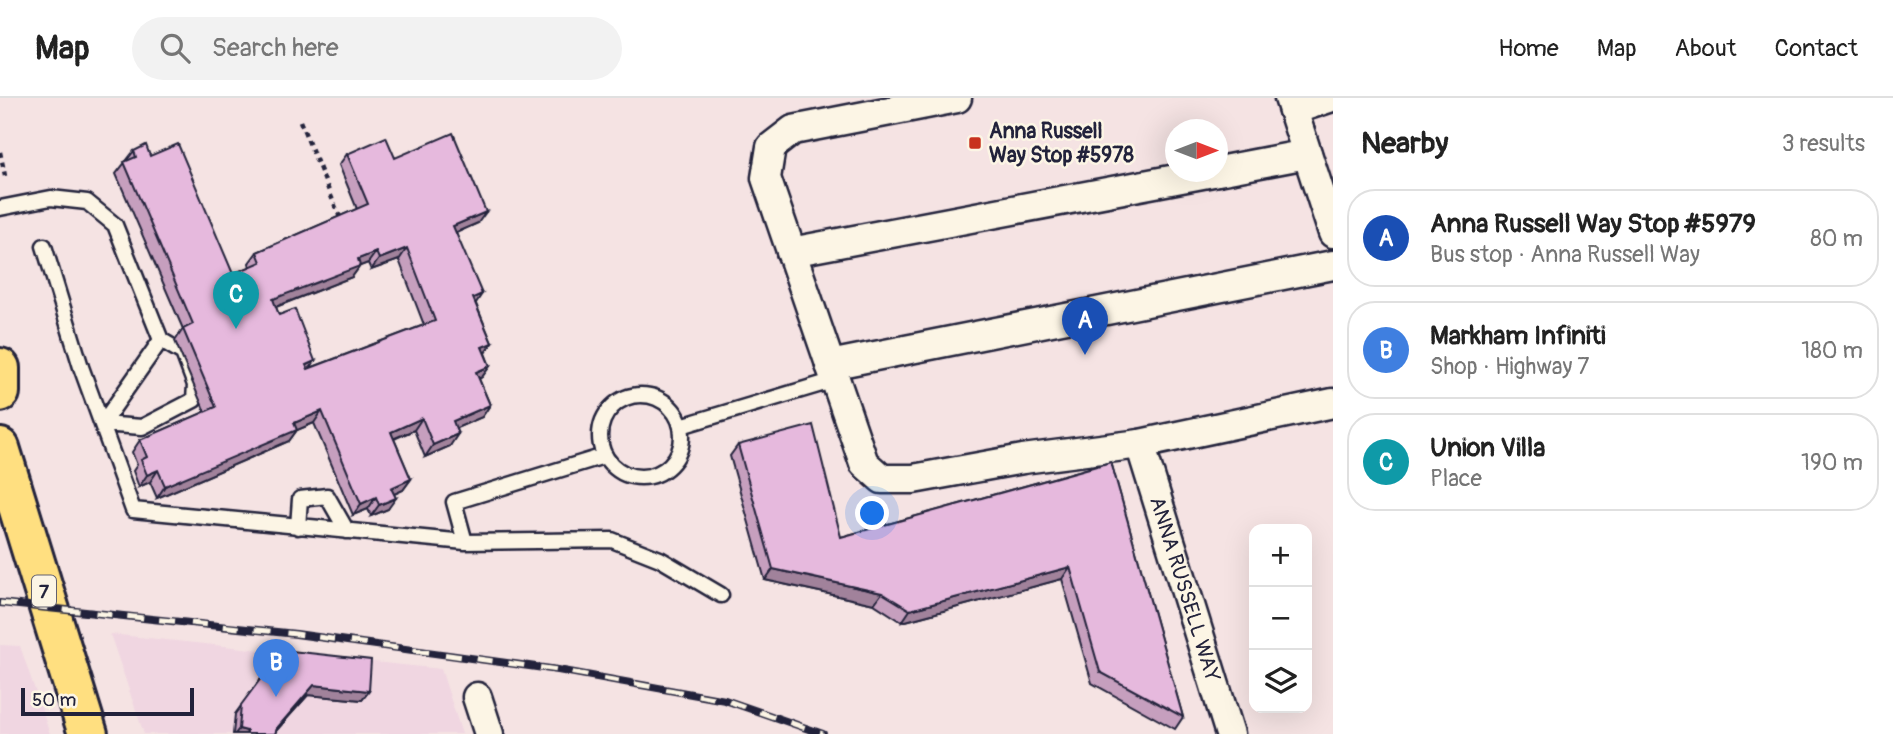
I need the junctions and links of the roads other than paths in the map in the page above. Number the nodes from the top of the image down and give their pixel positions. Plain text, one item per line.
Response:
1 (957, 98) edge
2 (1329, 98) edge
3 (1291, 104) edge
4 (1307, 154) junction
5 (1228, 169) edge
6 (1165, 180) edge
7 (0, 208) edge
8 (1333, 233) edge
9 (44, 246) dead end
10 (791, 251) junction
11 (1333, 265) edge
12 (161, 340) junction
13 (0, 368) edge
14 (832, 372) junction
15 (0, 392) edge
16 (1333, 403) edge
17 (102, 424) junction
18 (681, 426) junction
19 (1140, 444) junction
20 (0, 448) edge
21 (604, 456) junction
22 (298, 527) junction
23 (347, 531) junction
24 (465, 542) junction
25 (721, 595) dead end
26 (477, 697) dead end
27 (82, 733) edge
28 (489, 734) edge
29 (1230, 734) edge

1 - 10 street
2 - 3 street
3 - 4 street
4 - 5 street
4 - 8 street
6 - 10 street
7 - 12 lane
9 - 17 lane
10 - 14 street
11 - 14 street
12 - 17 lane
12 - 17 lane
13 - 15 main road
14 - 18 lane
14 - 19 street
16 - 19 street
17 - 22 lane
18 - 21 lane
18 - 21 lane
19 - 29 street, ANNA RUSSELL WAY
20 - 27 main road, 7
21 - 24 lane
22 - 23 lane
22 - 23 lane
23 - 24 lane
24 - 25 lane
26 - 28 street

